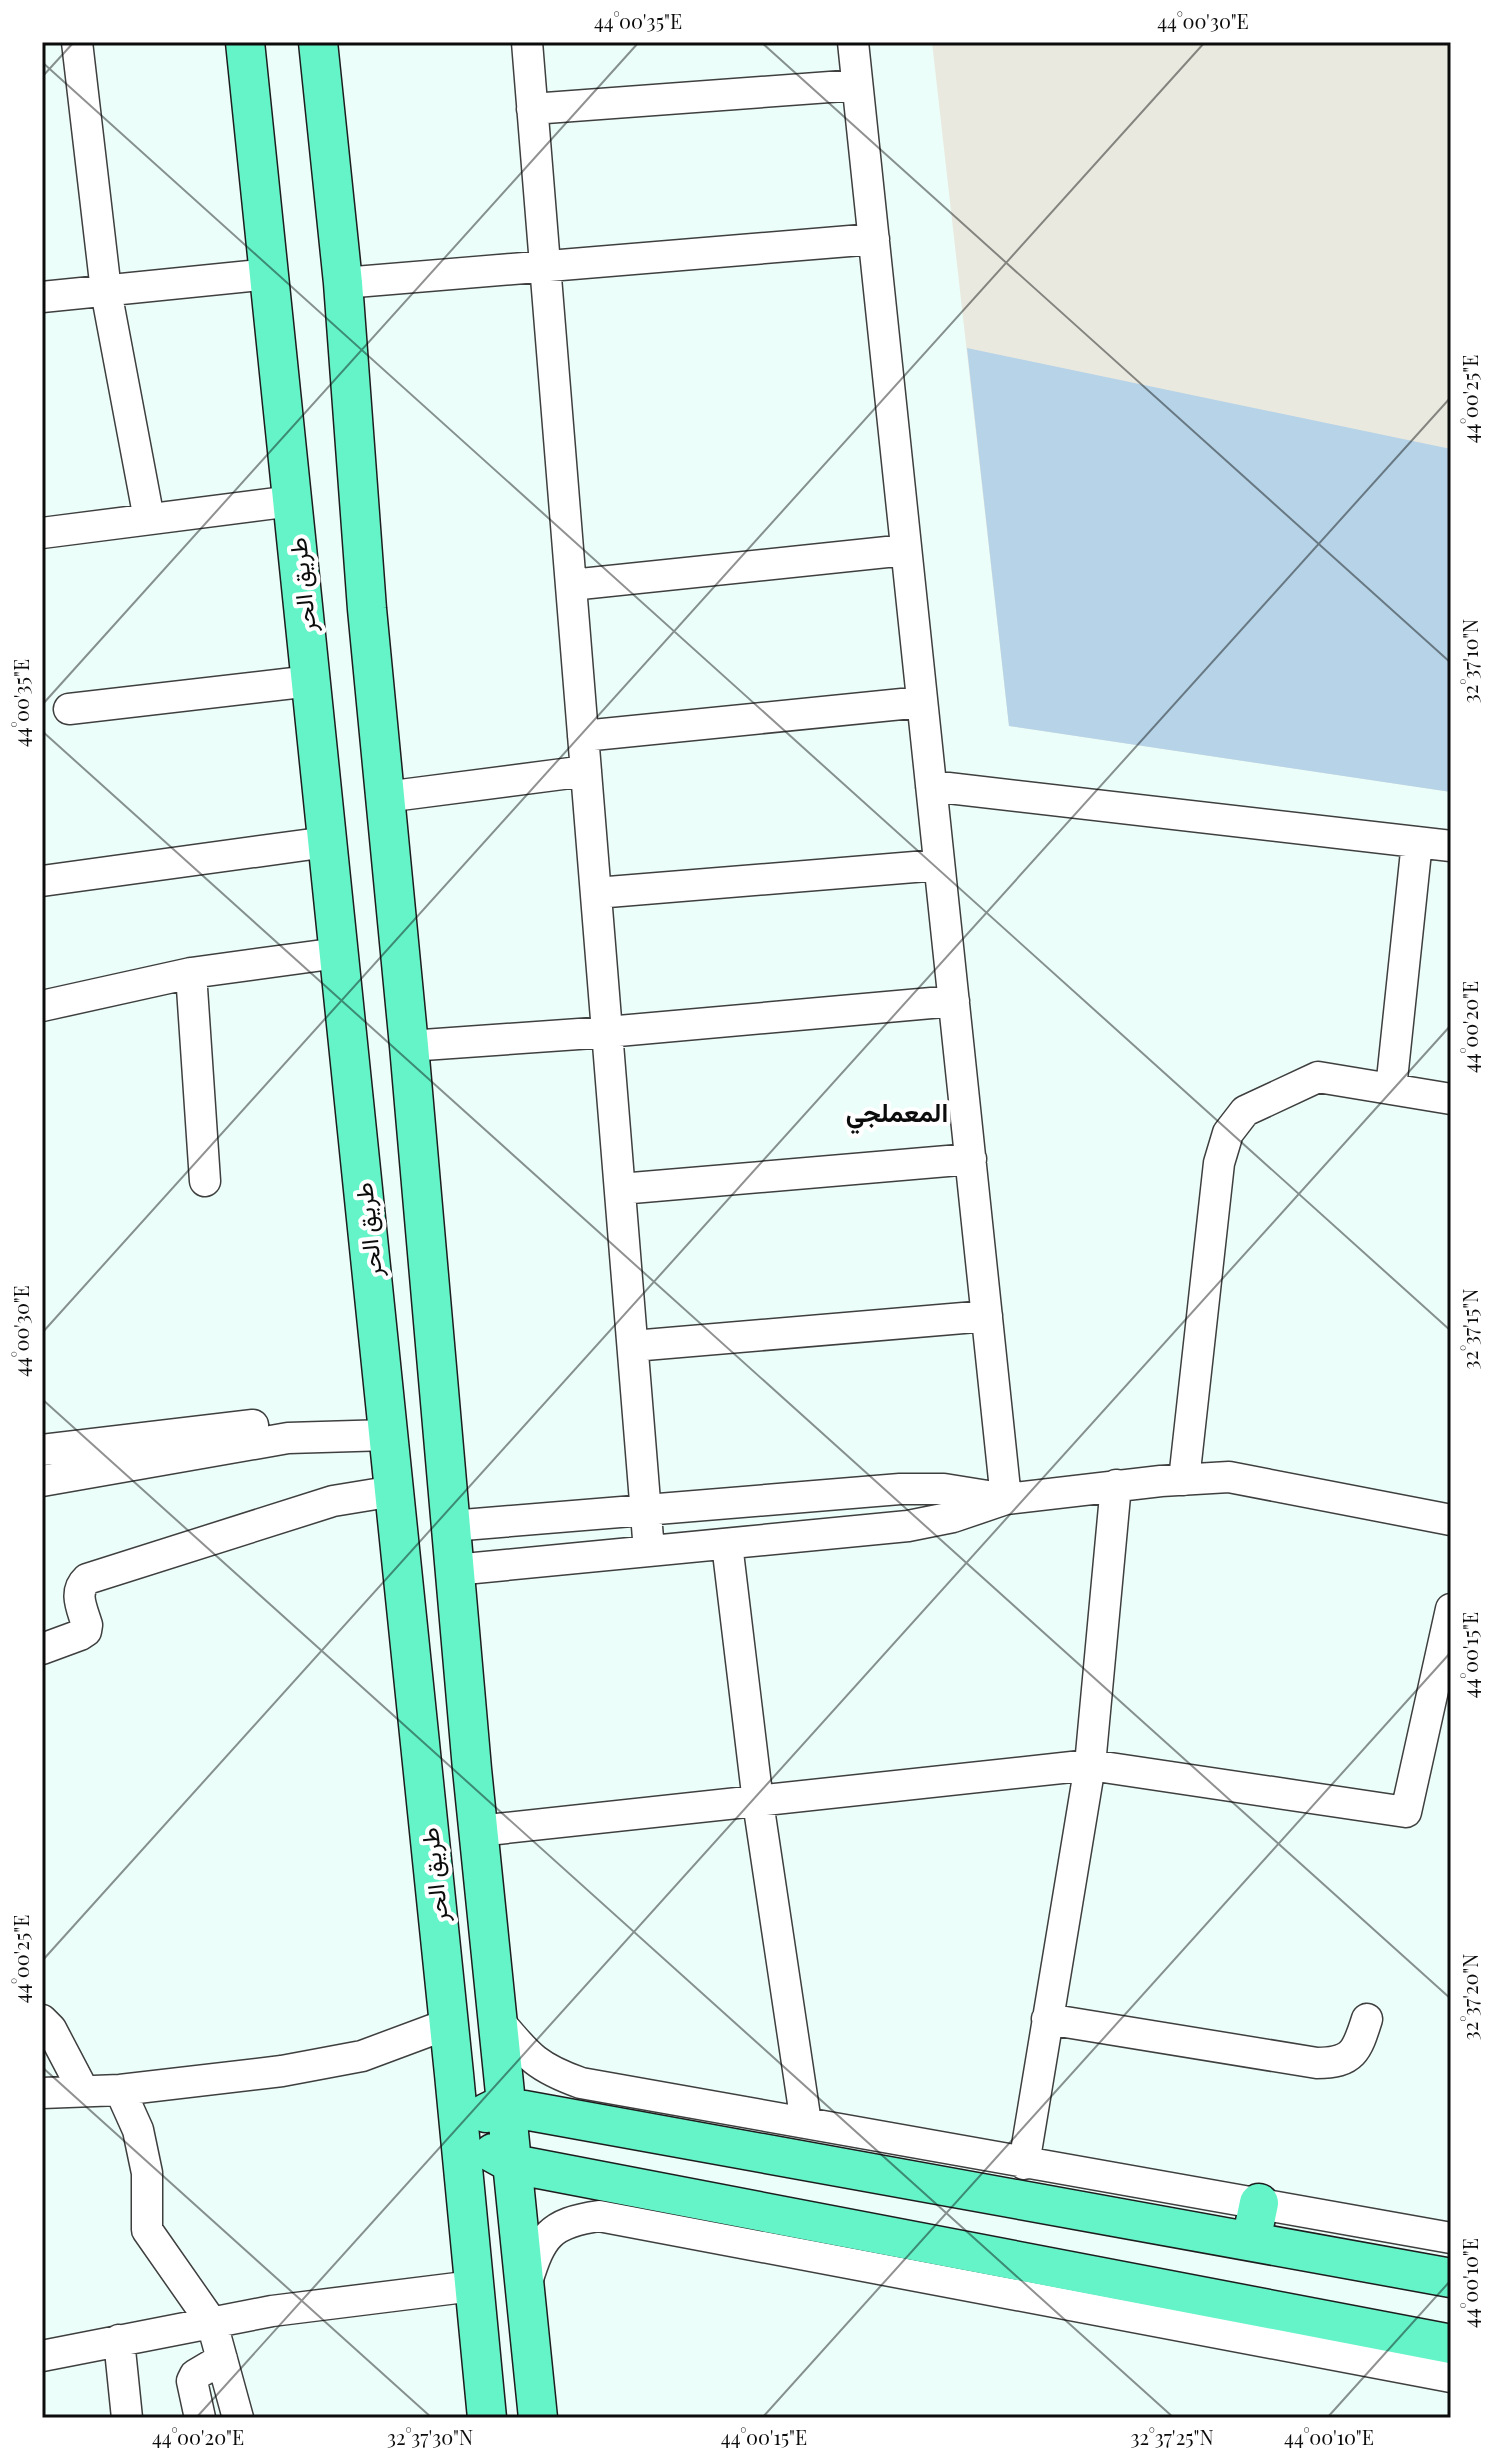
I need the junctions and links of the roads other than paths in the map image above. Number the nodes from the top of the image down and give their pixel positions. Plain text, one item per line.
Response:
1 (77, 42) edge
2 (245, 42) edge
3 (318, 42) edge
4 (527, 42) edge
5 (853, 42) edge
6 (857, 85) junction
7 (532, 109) junction
8 (874, 239) junction
9 (545, 267) junction
10 (269, 274) junction
11 (343, 283) junction
12 (106, 291) junction
13 (42, 297) edge
14 (292, 501) junction
15 (149, 519) junction
16 (42, 533) edge
17 (906, 550) junction
18 (571, 585) junction
19 (367, 609) junction
20 (304, 621) junction
21 (373, 674) junction
22 (310, 676) junction
23 (922, 702) junction
24 (69, 709) dead end
25 (583, 736) junction
26 (586, 771) junction
27 (931, 786) junction
28 (385, 797) junction
29 (327, 842) junction
30 (1417, 842) junction
31 (1451, 846) edge
32 (939, 865) junction
33 (42, 881) edge
34 (596, 893) junction
35 (338, 953) junction
36 (191, 973) junction
37 (954, 1001) junction
38 (42, 1006) edge
39 (607, 1032) junction
40 (409, 1046) junction
41 (1391, 1089) junction
42 (1451, 1099) edge
43 (971, 1159) junction
44 (205, 1181) dead end
45 (620, 1189) junction
46 (987, 1316) junction
47 (633, 1346) junction
48 (388, 1435) junction
49 (288, 1438) junction
50 (42, 1450) edge
51 (1184, 1480) junction
52 (42, 1481) edge
53 (1116, 1485) junction
54 (394, 1491) junction
55 (1006, 1499) junction
56 (646, 1511) junction
57 (1451, 1520) edge
58 (451, 1526) junction
59 (727, 1544) junction
60 (649, 1551) junction
61 (454, 1570) junction
62 (1451, 1609) edge
63 (42, 1649) edge
64 (1090, 1765) junction
65 (472, 1769) junction
66 (423, 1777) junction
67 (758, 1802) junction
68 (428, 1826) junction
69 (478, 1831) junction
70 (1047, 2019) junction
71 (1367, 2019) dead end
72 (42, 2020) edge
73 (498, 2020) junction
74 (448, 2024) junction
75 (83, 2090) junction
76 (120, 2090) junction
77 (42, 2093) edge
78 (506, 2096) junction
79 (806, 2123) junction
80 (462, 2131) junction
81 (1024, 2164) junction
82 (513, 2170) junction
83 (1259, 2203) junction
84 (1451, 2238) edge
85 (1251, 2241) junction
86 (1451, 2278) edge
87 (473, 2286) junction
88 (525, 2288) junction
89 (212, 2323) junction
90 (1320, 2336) junction
91 (119, 2340) junction
92 (1451, 2344) edge
93 (42, 2356) edge
94 (222, 2359) junction
95 (1451, 2377) edge
96 (127, 2418) edge
97 (200, 2418) edge
98 (238, 2418) edge
99 (487, 2418) edge
100 (538, 2418) edge

1 - 12 street
2 - 10 main road, طريق الحر
3 - 11 main road, طريق الحر
4 - 7 street
5 - 6 street
6 - 7 street
6 - 8 street
7 - 9 street
8 - 9 street
8 - 17 street
9 - 11 street
9 - 18 street
10 - 12 street
10 - 14 main road, طريق الحر
11 - 19 main road, طريق الحر
12 - 13 street
12 - 15 street
14 - 15 street
14 - 20 main road, طريق الحر
15 - 16 street
17 - 18 street
17 - 23 street
18 - 25 street
19 - 20 main road
19 - 21 main road, طريق الحر
20 - 22 main road, طريق الحر
21 - 22 main road
21 - 28 main road, طريق الحر
22 - 24 street
22 - 29 main road, طريق الحر
23 - 25 street
23 - 27 street
25 - 26 street
26 - 28 street
26 - 34 street
27 - 30 street
27 - 32 street
28 - 40 main road, طريق الحر
29 - 33 street
29 - 35 main road, طريق الحر
30 - 31 street
30 - 41 street
32 - 34 street
32 - 37 street
34 - 39 street
35 - 36 street
35 - 48 main road, طريق الحر
36 - 38 street
36 - 44 street
37 - 39 street
37 - 43 street
39 - 40 street
39 - 45 street
40 - 58 main road, طريق الحر
41 - 42 street
41 - 51 street
43 - 45 street
43 - 46 street
45 - 47 street
46 - 47 street
46 - 55 street
47 - 56 street
48 - 49 street
48 - 54 main road, طريق الحر
49 - 50 street
49 - 52 street
51 - 53 street
51 - 57 street
53 - 55 street
53 - 64 street
54 - 63 street
54 - 66 main road, طريق الحر
55 - 56 street
55 - 59 street
56 - 58 street
56 - 60 street
58 - 61 main road, طريق الحر
59 - 60 street
59 - 67 street
60 - 61 street
61 - 65 main road, طريق الحر
62 - 64 street
64 - 67 street
64 - 70 street
65 - 66 main road
65 - 69 main road, طريق الحر
66 - 68 main road, طريق الحر
67 - 69 street
67 - 79 street
68 - 69 main road
68 - 74 main road, طريق الحر
69 - 73 main road, طريق الحر
70 - 71 street
70 - 81 street
72 - 75 street
73 - 78 main road, طريق الحر
73 - 79 street
74 - 76 street
74 - 80 main road, طريق الحر
75 - 76 street
75 - 77 street
76 - 89 street
78 - 80 main road
78 - 82 main road, طريق الحر
78 - 85 main road
79 - 81 street
80 - 82 main road
80 - 87 main road, طريق الحر
81 - 83 street
82 - 88 main road, طريق الحر
82 - 90 main road
83 - 84 street
83 - 85 main road
85 - 86 main road
87 - 89 street
87 - 99 main road, طريق الحر
88 - 90 street
88 - 100 main road, طريق الحر
89 - 91 street
89 - 94 street
90 - 92 main road
90 - 95 street
91 - 93 street
91 - 96 street
94 - 97 street
94 - 98 street

